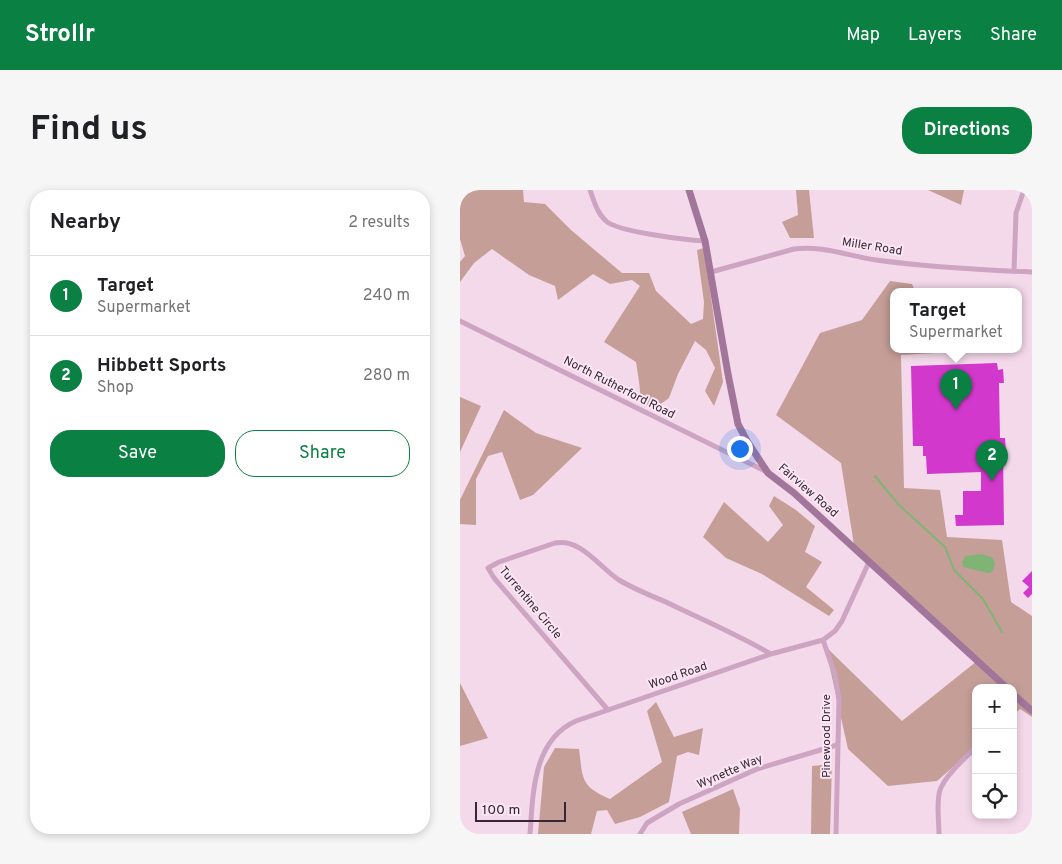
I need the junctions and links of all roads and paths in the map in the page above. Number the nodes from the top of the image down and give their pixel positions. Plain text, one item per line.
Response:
1 (590, 190) edge
2 (689, 190) edge
3 (1024, 190) edge
4 (705, 241) junction
5 (1014, 271) junction
6 (711, 272) junction
7 (1032, 272) edge
8 (460, 320) edge
9 (768, 473) junction
10 (869, 562) junction
11 (823, 640) junction
12 (771, 654) junction
13 (1003, 684) edge
14 (1019, 699) edge
15 (608, 710) junction
16 (1032, 710) edge
17 (837, 745) junction
18 (972, 752) edge
19 (530, 834) edge
20 (640, 834) edge
21 (836, 834) edge
22 (939, 834) edge

1 - 4 street
2 - 4 street, Fairview Road
3 - 5 street
4 - 6 street, Fairview Road
5 - 6 street, Miller Road
5 - 7 street, Miller Road
6 - 9 street, Fairview Road
8 - 9 street, North Rutherford Road
9 - 10 street, Fairview Road
10 - 11 street, Wood Road
10 - 13 street, Fairview Road
11 - 12 street, Wood Road
11 - 17 street, Pinewood Drive
12 - 15 street, Wood Road
12 - 15 street, Turrentine Circle
14 - 16 street
15 - 19 street, Wood Road
17 - 20 street, Wynette Way
17 - 21 street, Pinewood Drive
18 - 22 street

